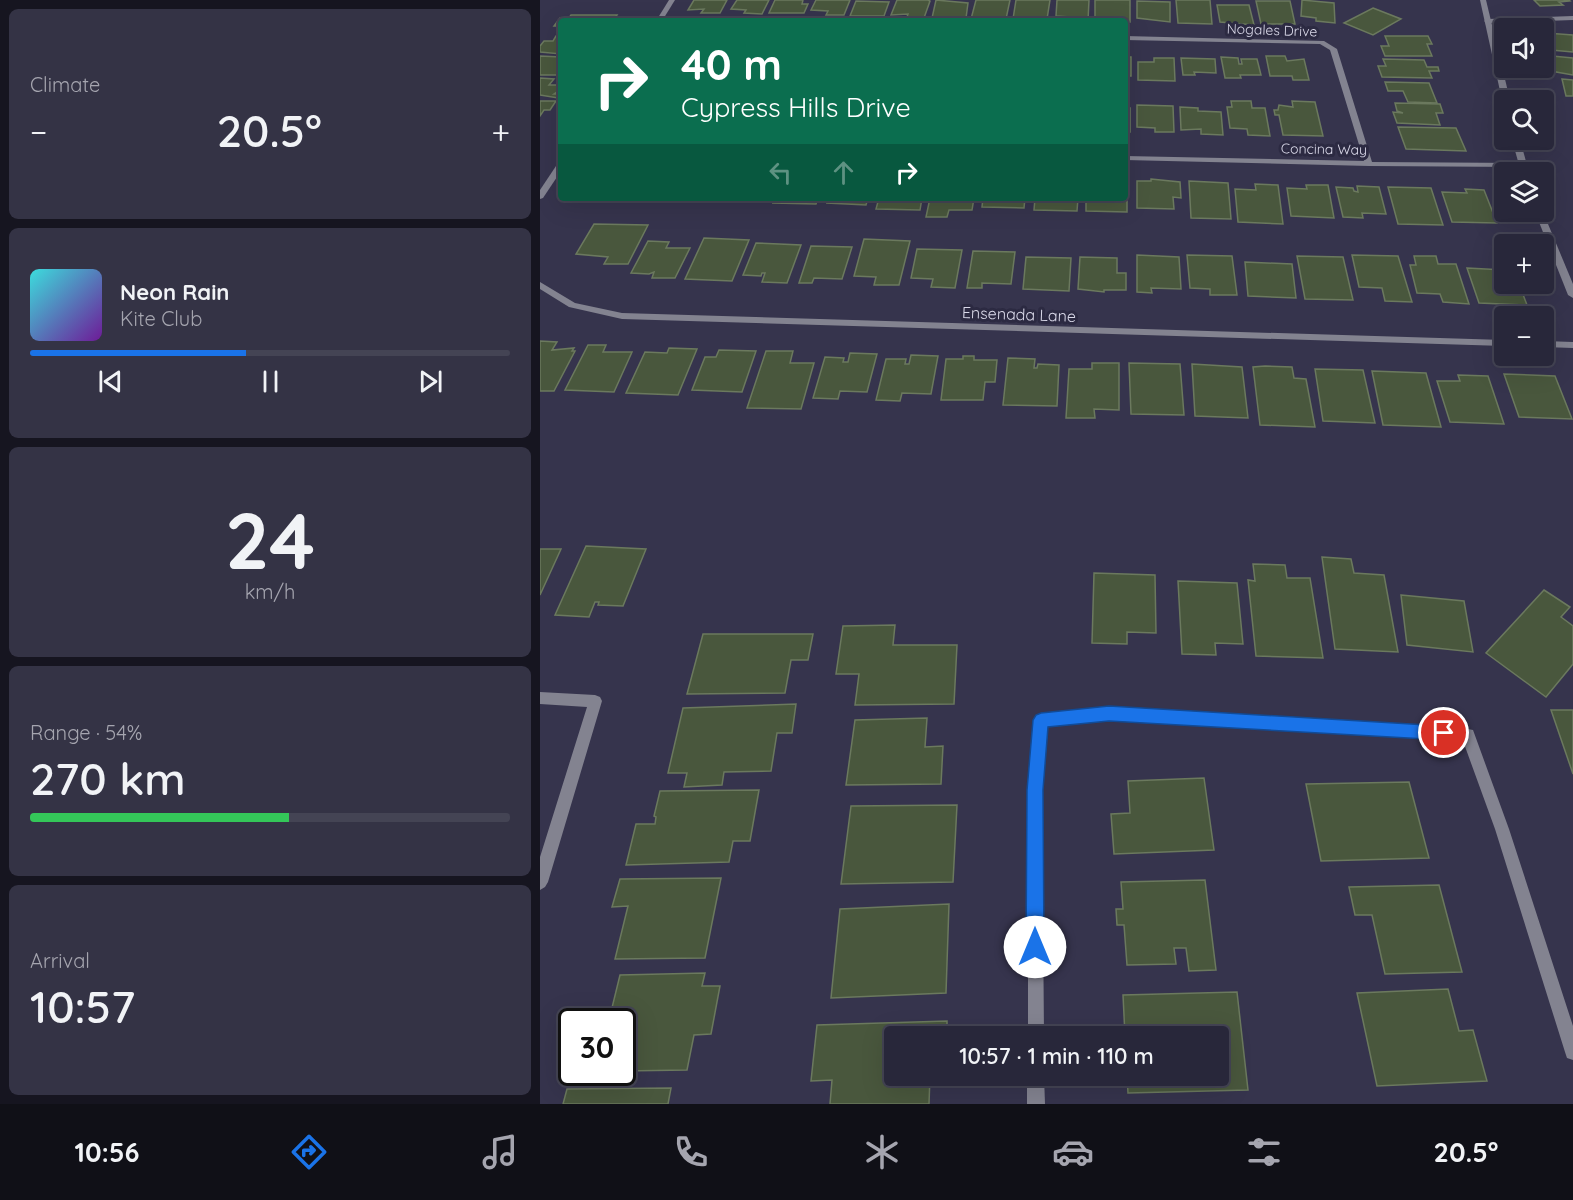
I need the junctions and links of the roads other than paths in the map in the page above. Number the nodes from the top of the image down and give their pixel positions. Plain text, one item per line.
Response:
1 (672, 0) edge
2 (1483, 0) edge
3 (661, 18) edge
4 (1573, 18) edge
5 (1487, 21) junction
6 (1128, 38) edge
7 (1504, 90) edge
8 (1128, 158) edge
9 (1369, 164) junction
10 (1494, 168) edge
11 (558, 169) edge
12 (540, 196) edge
13 (1543, 222) edge
14 (540, 285) edge
15 (1573, 295) edge
16 (1494, 343) edge
17 (1554, 344) edge
18 (1573, 345) edge
19 (540, 698) edge
20 (540, 882) edge
21 (1036, 1026) edge
22 (1573, 1052) edge
23 (1036, 1086) edge
24 (1036, 1104) edge

1 - 3 street
2 - 5 street
4 - 5 street
5 - 7 street
6 - 9 street, Nogales Drive
8 - 9 street, Concina Way
9 - 10 street, Concina Way
11 - 12 street
13 - 15 street
14 - 16 street, Ensenada Lane
17 - 18 street
19 - 20 street
21 - 22 street
23 - 24 street

